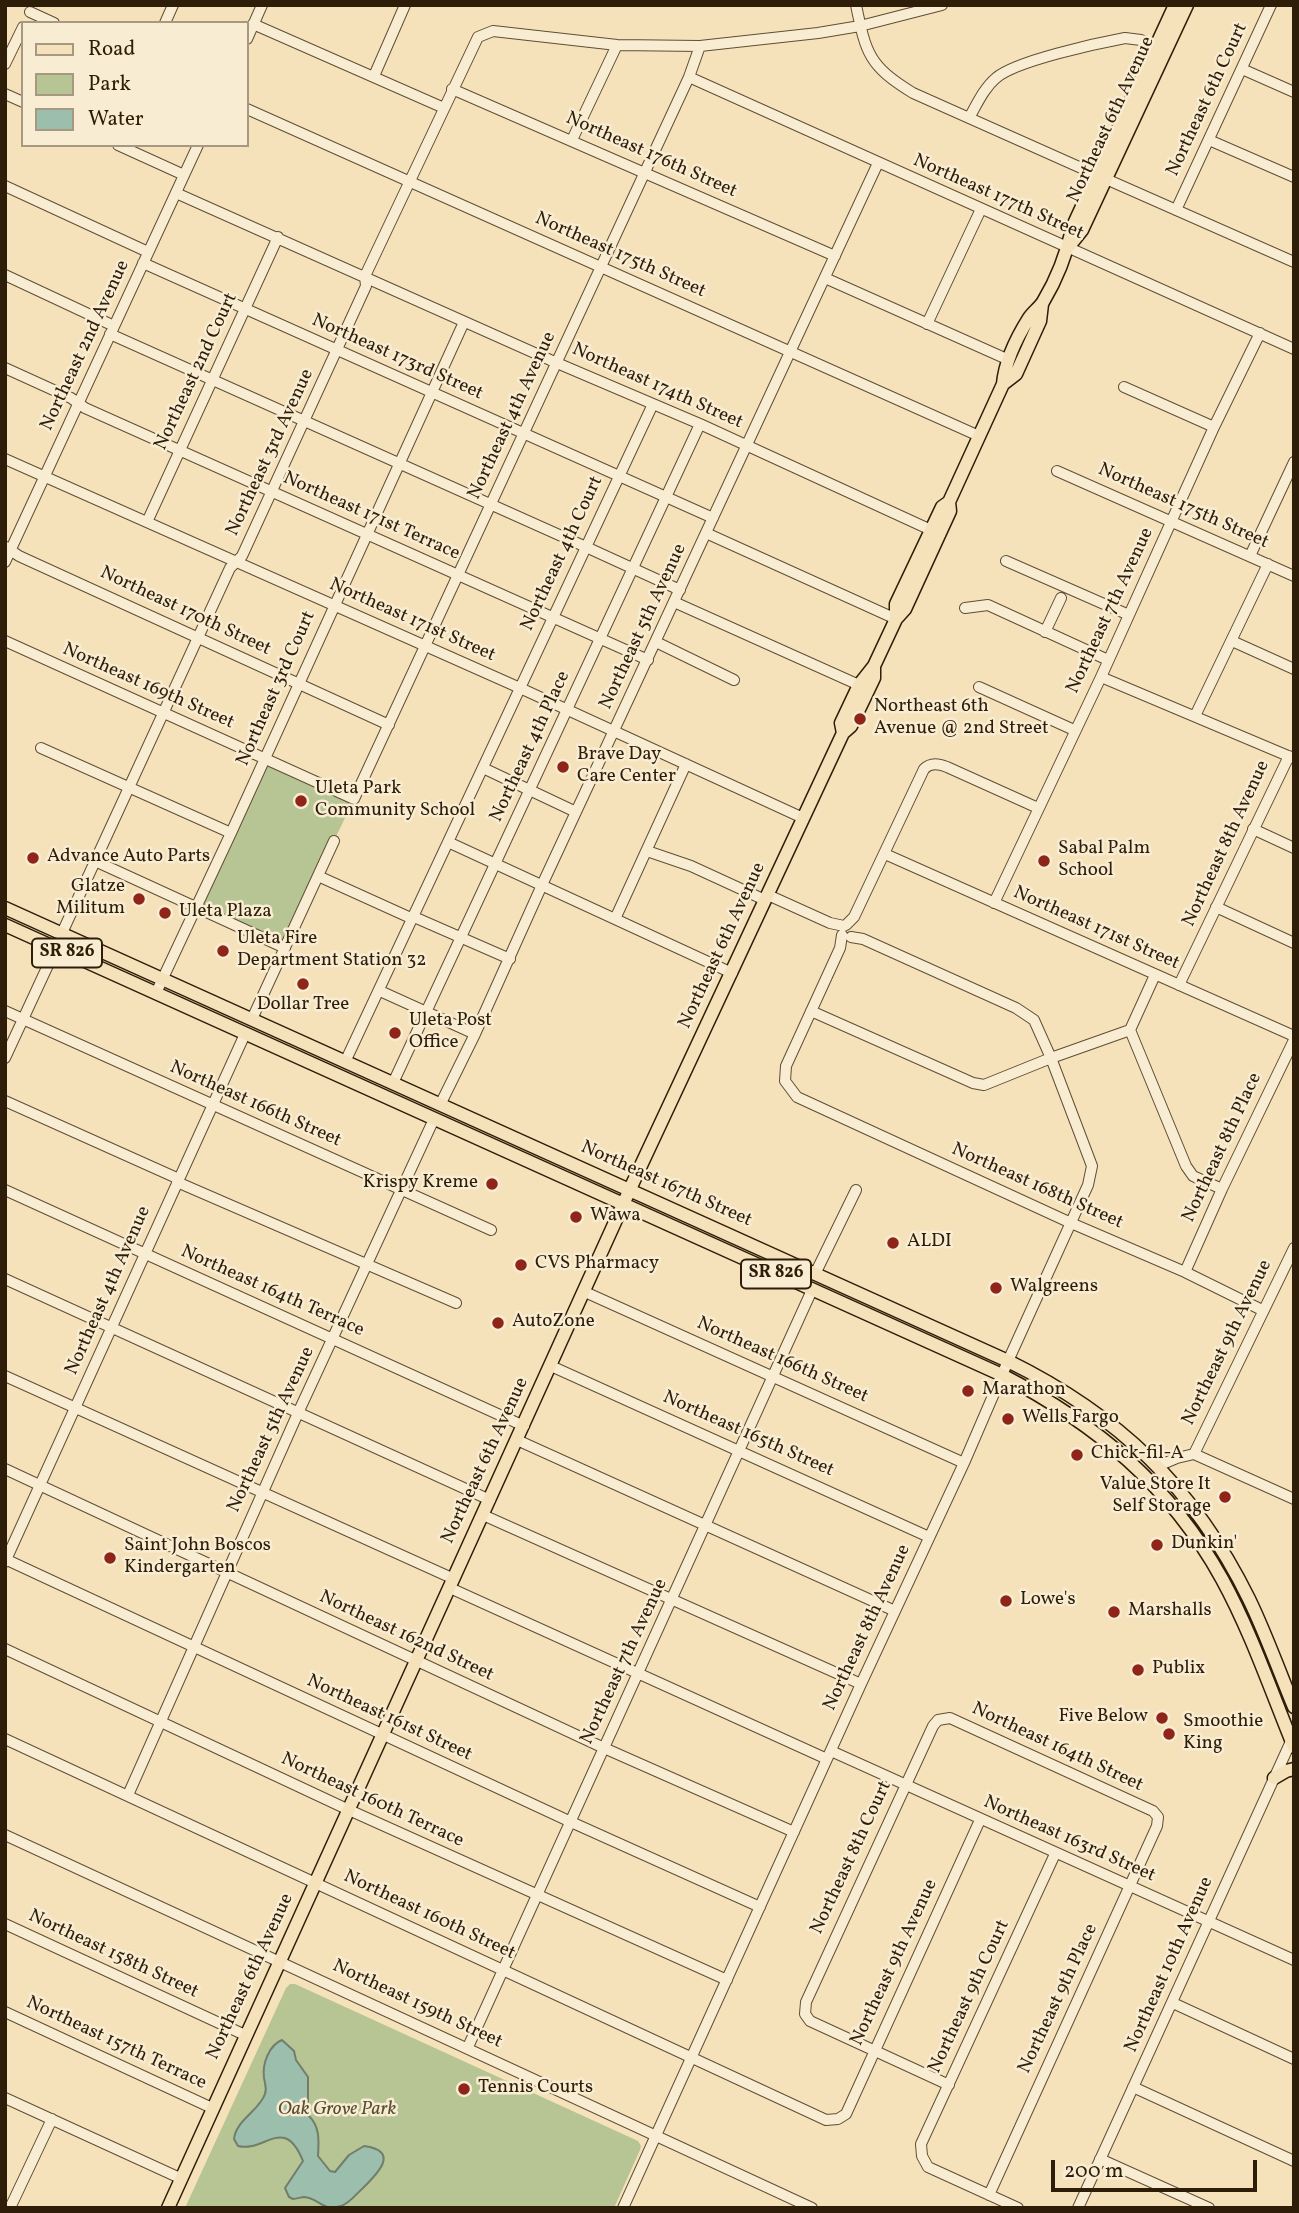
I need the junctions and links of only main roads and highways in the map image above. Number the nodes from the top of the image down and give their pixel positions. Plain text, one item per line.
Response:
1 (1175, 5) edge
2 (1187, 5) edge
3 (1101, 177) junction
4 (1042, 304) junction
5 (1003, 384) junction
6 (949, 502) junction
7 (896, 619) junction
8 (874, 666) junction
9 (843, 733) junction
10 (5, 908) edge
11 (5, 925) edge
12 (62, 933) junction
13 (27, 935) junction
14 (85, 944) junction
15 (56, 948) junction
16 (251, 1019) junction
17 (219, 1022) junction
18 (271, 1028) junction
19 (245, 1034) junction
20 (440, 1105) junction
21 (412, 1109) junction
22 (462, 1114) junction
23 (434, 1119) junction
24 (630, 1189) junction
25 (623, 1205) junction
26 (815, 1274) junction
27 (780, 1276) junction
28 (832, 1282) junction
29 (812, 1290) junction
30 (1134, 1464) junction
31 (1158, 1466) junction
32 (1290, 1688) edge
33 (1294, 1707) edge
34 (1293, 1741) edge
35 (1294, 1769) edge
36 (1274, 1778) road end
37 (168, 2208) edge

1 - 3 main road, Northeast 6th Avenue
2 - 3 main road, Northeast 6th Avenue
3 - 4 main road, Northeast 6th Avenue
4 - 5 main road, Northeast 6th Avenue
4 - 5 main road, Northeast 6th Avenue
5 - 6 main road, Northeast 6th Avenue
6 - 7 main road, Northeast 6th Avenue
6 - 7 main road, Northeast 6th Avenue
7 - 8 main road, Northeast 6th Avenue
8 - 9 main road, Northeast 6th Avenue
8 - 9 main road, Northeast 6th Avenue
9 - 24 main road, Northeast 6th Avenue
10 - 12 main road, Northeast 167th Street / SR 826
11 - 13 main road, Northeast 167th Street / SR 826
12 - 13 main road
12 - 14 main road, Northeast 167th Street / SR 826
13 - 15 main road, Northeast 167th Street / SR 826
14 - 15 main road
14 - 16 main road, Northeast 167th Street / SR 826
15 - 17 main road, Northeast 167th Street / SR 826
16 - 17 main road
16 - 18 main road, Northeast 167th Street / SR 826
17 - 19 main road, Northeast 167th Street / SR 826
18 - 19 main road
18 - 20 main road, Northeast 167th Street / SR 826
19 - 21 main road, Northeast 167th Street / SR 826
20 - 21 main road
20 - 22 main road, Northeast 167th Street / SR 826
21 - 23 main road, Northeast 167th Street / SR 826
22 - 23 main road
22 - 24 main road, Northeast 167th Street / SR 826
23 - 25 main road, Northeast 167th Street / SR 826
24 - 25 main road, Northeast 6th Avenue
24 - 26 main road, Northeast 167th Street / SR 826
25 - 27 main road, Northeast 167th Street / SR 826
25 - 37 main road, Northeast 6th Avenue
26 - 27 main road
26 - 28 main road, Northeast 167th Street / SR 826
27 - 29 main road, Northeast 167th Street / SR 826
28 - 29 main road
28 - 31 main road, Northeast 167th Street / SR 826
29 - 30 main road, Northeast 167th Street / SR 826
30 - 31 main road
30 - 34 main road, SR 826
31 - 32 main road, SR 826
32 - 33 main road, SR 826
35 - 36 main road

